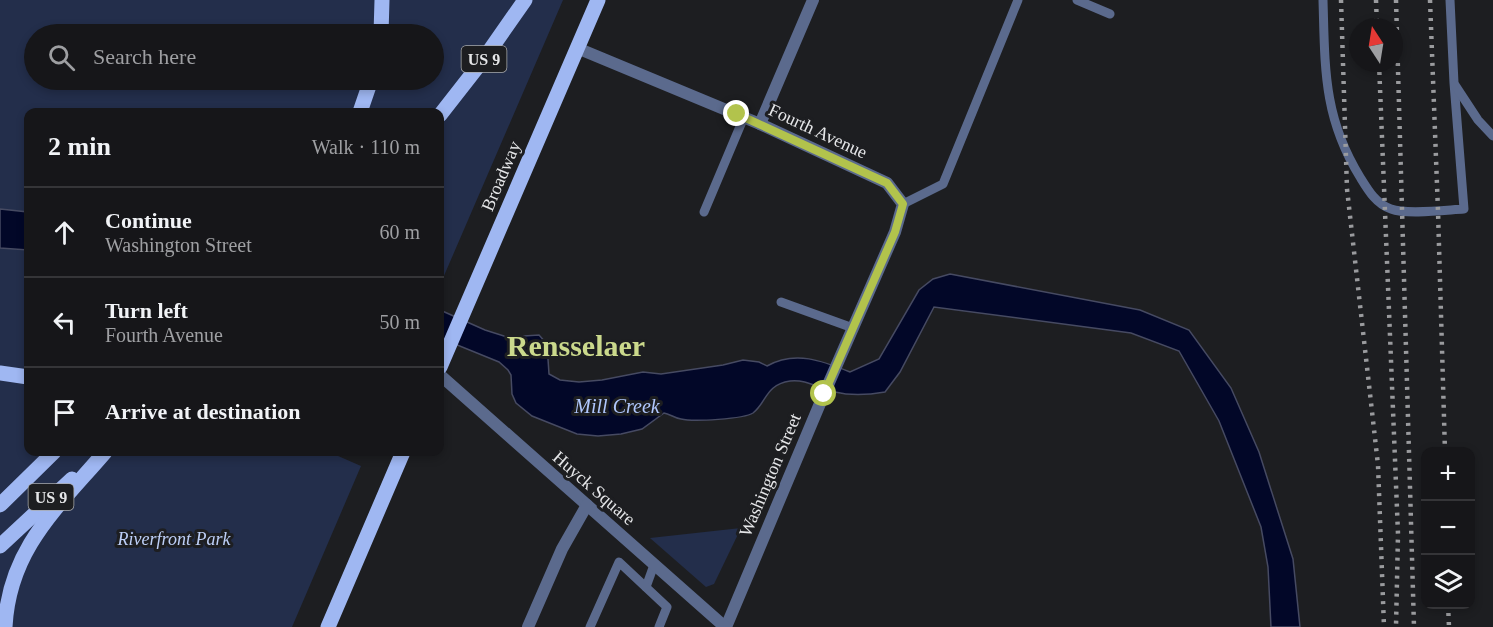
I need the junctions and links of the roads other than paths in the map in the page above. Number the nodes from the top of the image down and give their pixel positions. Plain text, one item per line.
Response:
1 (382, 0) edge
2 (525, 0) edge
3 (598, 0) edge
4 (813, 0) edge
5 (1018, 0) edge
6 (1077, 0) edge
7 (1323, 0) edge
8 (1450, 0) edge
9 (1110, 14) dead end
10 (381, 24) edge
11 (577, 48) junction
12 (1454, 83) junction
13 (368, 90) edge
14 (361, 108) edge
15 (444, 111) edge
16 (744, 117) junction
17 (760, 124) junction
18 (1493, 136) edge
19 (903, 204) junction
20 (704, 212) dead end
21 (781, 302) dead end
22 (853, 328) junction
23 (444, 357) edge
24 (0, 373) edge
25 (24, 376) edge
26 (444, 379) edge
27 (50, 456) edge
28 (100, 456) edge
29 (102, 456) edge
30 (401, 456) edge
31 (0, 505) edge
32 (587, 505) junction
33 (0, 546) edge
34 (654, 565) junction
35 (646, 587) junction
36 (5, 627) edge
37 (328, 627) edge
38 (528, 627) edge
39 (591, 627) edge
40 (658, 627) edge
41 (725, 627) edge

1 - 10 main road
2 - 15 main road, US 9
3 - 11 main road, Broadway
4 - 17 street
5 - 19 lane
6 - 9 lane
7 - 12 lane
8 - 12 lane
11 - 16 street, Fourth Avenue
11 - 23 main road, Broadway
12 - 18 lane
13 - 14 main road
16 - 17 street, Fourth Avenue
16 - 20 lane
17 - 19 street, Fourth Avenue
19 - 22 street, Washington Street
21 - 22 lane
22 - 41 street, Washington Street
24 - 25 main road
26 - 32 street, Huyck Square
27 - 31 main road, US 9
28 - 33 main road, US 9
29 - 36 main road
30 - 37 main road
32 - 34 street, Huyck Square
32 - 38 street
34 - 35 lane
34 - 41 street, Huyck Square
35 - 39 lane
35 - 40 lane

